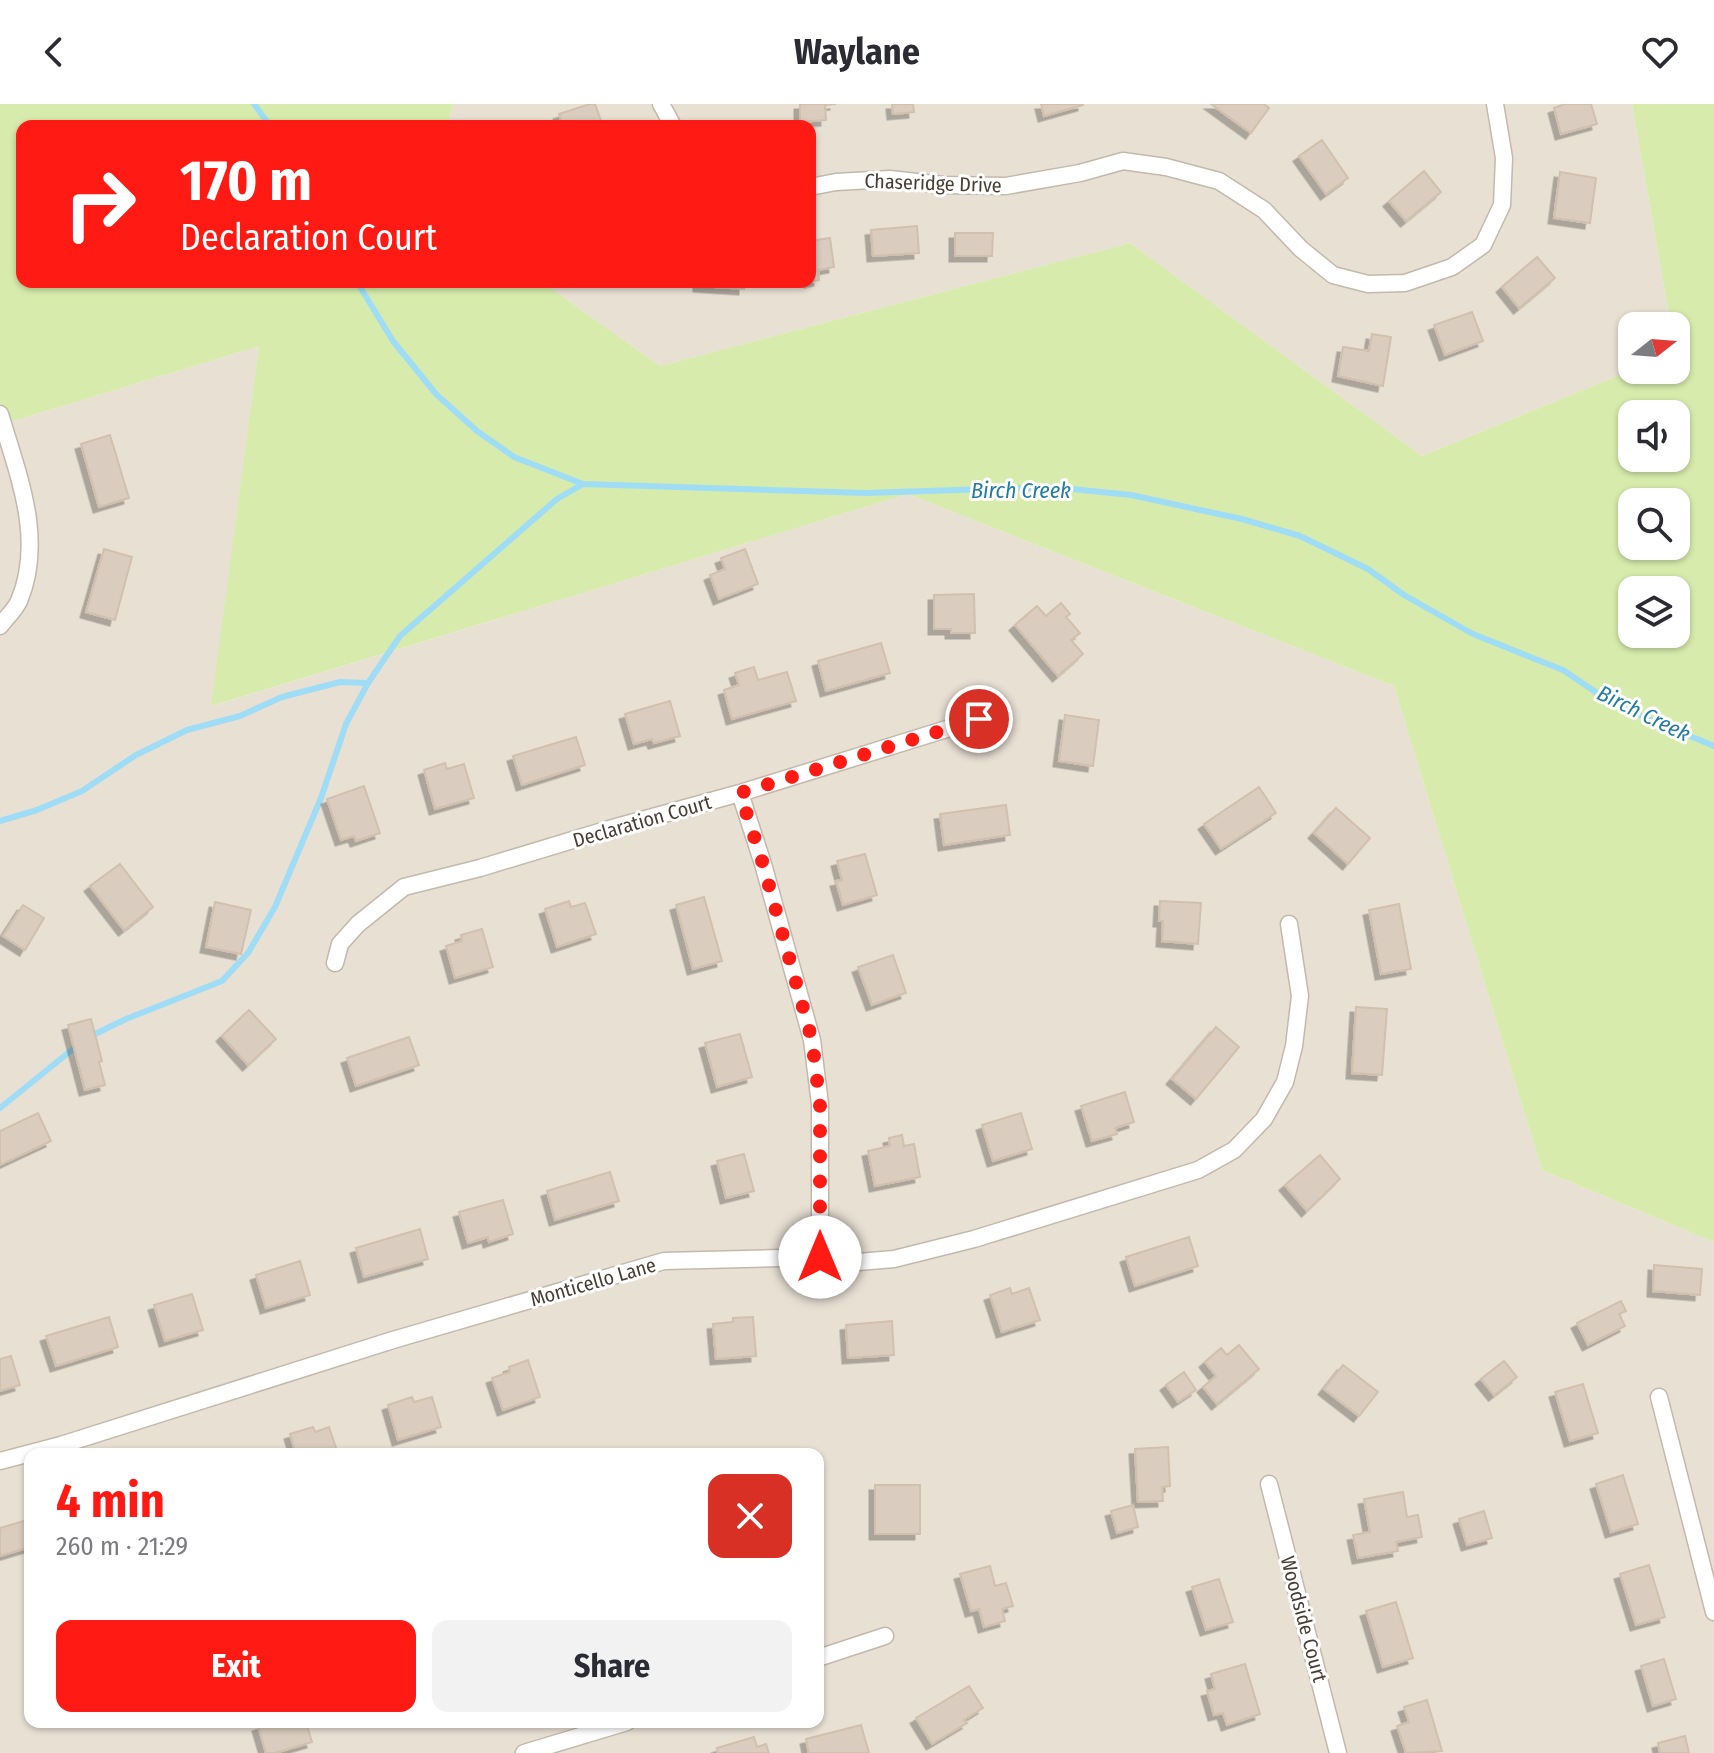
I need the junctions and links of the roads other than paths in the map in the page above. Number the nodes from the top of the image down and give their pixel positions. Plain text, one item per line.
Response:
1 (1495, 104) edge
2 (816, 186) edge
3 (0, 414) edge
4 (0, 626) edge
5 (979, 719) dead end
6 (740, 793) junction
7 (1289, 924) dead end
8 (335, 963) dead end
9 (820, 1257) junction
10 (1659, 1397) dead end
11 (50, 1448) edge
12 (24, 1455) edge
13 (0, 1461) edge
14 (1269, 1484) dead end
15 (1714, 1612) edge
16 (885, 1636) dead end
17 (824, 1656) edge
18 (607, 1728) edge
19 (524, 1753) edge
20 (1338, 1753) edge

1 - 2 street, Chaseridge Drive
3 - 4 street
5 - 6 street, Declaration Court
6 - 8 street, Declaration Court
6 - 9 street
7 - 9 street, Monticello Lane
9 - 11 street, Monticello Lane
10 - 15 street
12 - 13 street, Monticello Lane
14 - 20 street, Woodside Court
16 - 17 street
18 - 19 street

